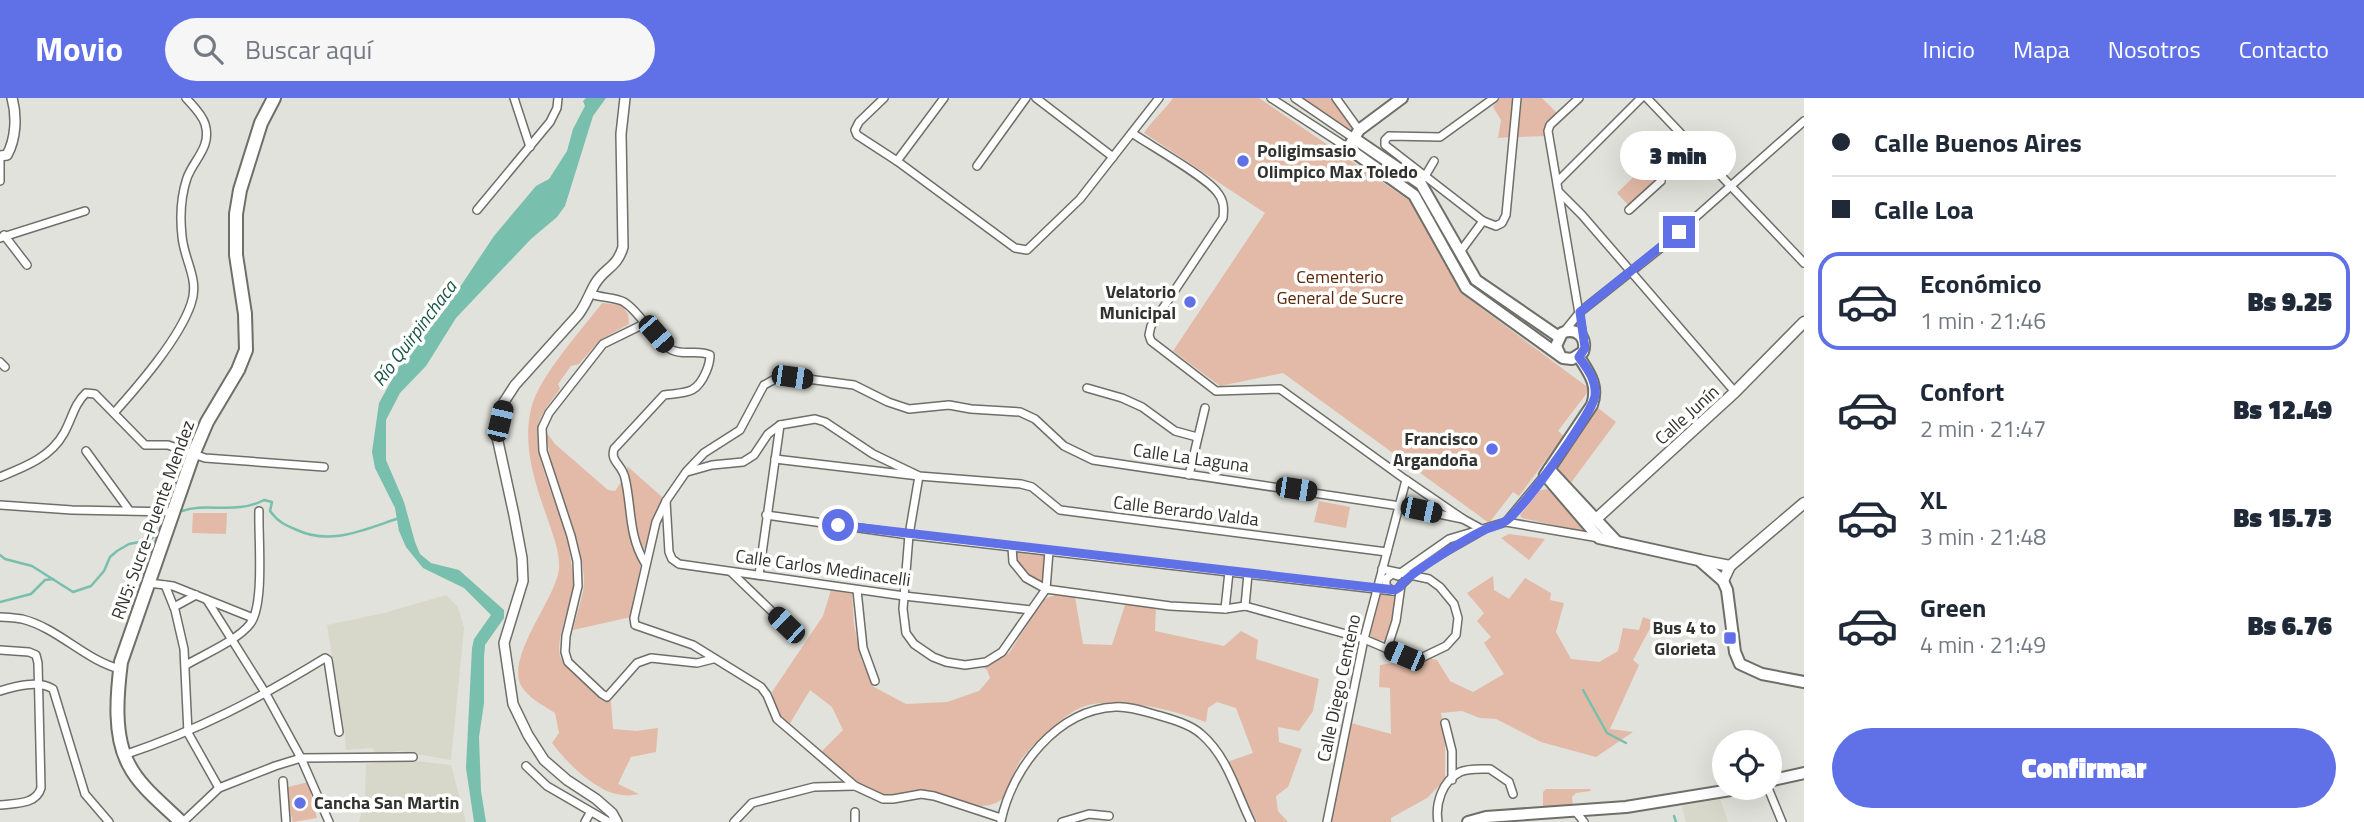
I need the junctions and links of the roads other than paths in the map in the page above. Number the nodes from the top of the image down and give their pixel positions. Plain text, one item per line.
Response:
1 (12, 98) edge
2 (186, 98) edge
3 (274, 98) edge
4 (514, 98) edge
5 (558, 98) edge
6 (625, 98) edge
7 (884, 98) edge
8 (944, 98) edge
9 (1026, 98) edge
10 (1036, 98) edge
11 (1159, 98) edge
12 (1272, 98) edge
13 (1295, 98) edge
14 (1336, 98) edge
15 (1402, 98) edge
16 (1494, 98) edge
17 (1517, 98) edge
18 (1579, 98) edge
19 (1641, 98) edge
20 (1647, 98) edge
21 (1804, 121) edge
22 (1132, 133) junction
23 (1357, 134) junction
24 (530, 147) junction
25 (1348, 148) junction
26 (1113, 157) junction
27 (0, 159) edge
28 (1434, 160) dead end
29 (897, 161) junction
30 (977, 166) dead end
31 (1423, 179) junction
32 (0, 181) edge
33 (1558, 181) junction
34 (1661, 181) dead end
35 (1732, 186) junction
36 (1559, 192) junction
37 (1414, 195) junction
38 (477, 210) dead end
39 (1629, 210) dead end
40 (85, 211) dead end
41 (1483, 221) junction
42 (2, 235) edge
43 (1460, 252) junction
44 (1804, 262) edge
45 (27, 265) dead end
46 (1630, 272) junction
47 (591, 294) junction
48 (1580, 312) junction
49 (646, 323) junction
50 (1804, 323) edge
51 (1560, 335) junction
52 (1583, 338) junction
53 (1560, 355) junction
54 (1579, 357) junction
55 (1087, 388) dead end
56 (1735, 392) junction
57 (1205, 408) dead end
58 (114, 413) junction
59 (780, 425) junction
60 (1197, 437) junction
61 (86, 451) dead end
62 (193, 455) junction
63 (775, 459) junction
64 (324, 467) dead end
65 (686, 472) junction
66 (1547, 472) junction
67 (1189, 475) junction
68 (919, 476) junction
69 (0, 477) edge
70 (1406, 480) junction
71 (666, 501) junction
72 (1804, 503) edge
73 (0, 505) edge
74 (1401, 506) junction
75 (129, 510) junction
76 (259, 511) dead end
77 (175, 512) junction
78 (766, 515) junction
79 (1463, 519) junction
80 (1506, 522) junction
81 (1591, 523) junction
82 (1483, 530) junction
83 (909, 535) junction
84 (1599, 538) junction
85 (1617, 542) junction
86 (1012, 547) junction
87 (1049, 551) junction
88 (1387, 552) junction
89 (1699, 560) junction
90 (645, 563) junction
91 (1730, 566) junction
92 (1382, 569) junction
93 (731, 571) junction
94 (1229, 572) junction
95 (1248, 574) junction
96 (759, 575) junction
97 (1412, 575) junction
98 (1386, 579) junction
99 (1400, 579) junction
100 (1723, 580) junction
101 (149, 583) junction
102 (166, 585) junction
103 (1046, 589) junction
104 (1377, 589) junction
105 (857, 590) junction
106 (1393, 591) junction
107 (196, 595) junction
108 (904, 596) junction
109 (206, 600) junction
110 (1245, 606) junction
111 (174, 607) junction
112 (1225, 609) junction
113 (1031, 610) junction
114 (0, 617) edge
115 (253, 618) junction
116 (786, 625) dead end
117 (230, 639) junction
118 (1364, 639) junction
119 (1387, 649) junction
120 (0, 650) edge
121 (713, 659) junction
122 (186, 665) junction
123 (120, 668) junction
124 (875, 681) dead end
125 (1804, 682) edge
126 (37, 684) junction
127 (0, 691) edge
128 (266, 694) junction
129 (1445, 723) dead end
130 (339, 732) dead end
131 (188, 733) junction
132 (124, 755) junction
133 (413, 757) dead end
134 (301, 758) junction
135 (526, 766) dead end
136 (1804, 773) edge
137 (1782, 778) edge
138 (1452, 780) junction
139 (283, 782) dead end
140 (855, 786) junction
141 (219, 788) junction
142 (1712, 793) edge
143 (1513, 794) dead end
144 (1773, 800) edge
145 (0, 805) edge
146 (855, 812) dead end
147 (1576, 812) junction
148 (590, 813) junction
149 (1109, 816) dead end
150 (1001, 820) edge
151 (109, 822) edge
152 (182, 822) edge
153 (286, 822) edge
154 (329, 822) edge
155 (585, 822) edge
156 (609, 822) edge
157 (617, 822) edge
158 (734, 822) edge
159 (855, 822) edge
160 (1062, 822) edge
161 (1251, 822) edge
162 (1327, 822) edge
163 (1438, 822) edge
164 (1468, 822) edge
165 (1584, 822) edge
166 (1782, 822) edge

1 - 27 street
2 - 58 street
3 - 62 highway, RN5: Sucre-Puente Mendez
4 - 24 street
5 - 24 street
6 - 47 street
7 - 29 street
8 - 29 street
9 - 30 street
10 - 26 street
11 - 22 street
12 - 25 street
13 - 23 street
14 - 23 street
15 - 23 main road
16 - 31 street
17 - 41 street
18 - 33 street
19 - 33 street
20 - 35 street
21 - 35 street
22 - 26 street
22 - 70 street
23 - 25 main road
23 - 31 main road
24 - 38 street
25 - 37 main road
26 - 29 street
27 - 32 street
28 - 31 street
31 - 37 street
31 - 41 street
31 - 43 main road
33 - 36 street
34 - 39 street
35 - 44 street
35 - 46 street
36 - 46 street
36 - 48 street
37 - 53 main road
40 - 42 street
41 - 43 street
42 - 45 street
43 - 51 main road
46 - 48 street
46 - 56 street
47 - 49 street
47 - 157 street
48 - 51 street
48 - 52 street
49 - 90 street
49 - 121 street
50 - 56 main road, Calle Junín
51 - 52 main road
51 - 53 main road
52 - 54 main road
53 - 54 main road
54 - 66 main road
55 - 60 street
56 - 81 main road, Calle Junín
57 - 60 street
58 - 62 street
58 - 69 street
59 - 63 street
59 - 65 street
59 - 68 street
60 - 67 street
61 - 75 street
62 - 64 street
62 - 77 highway, RN5: Sucre-Puente Mendez
63 - 68 street
63 - 78 street
65 - 67 street, Calle La Laguna
65 - 71 street
66 - 80 street
66 - 81 main road
67 - 74 street, Calle La Laguna
68 - 83 street
68 - 88 street, Calle Berardo Valda
70 - 74 street, Calle Diego Centeno
70 - 79 street
71 - 90 street
71 - 93 street, Calle Carlos Medinacelli
72 - 91 main road
73 - 75 street
74 - 79 street, Calle La Laguna
74 - 88 street, Calle Diego Centeno
75 - 77 street
76 - 115 street
77 - 101 highway, RN5: Sucre-Puente Mendez
78 - 83 street
78 - 96 street
79 - 82 street
80 - 82 street
80 - 84 street
81 - 84 main road
81 - 85 main road
82 - 97 street
82 - 99 street
83 - 86 street
83 - 108 street
84 - 85 main road
85 - 89 main road
86 - 87 street
86 - 103 street
87 - 94 street
87 - 103 street
88 - 92 street, Calle Diego Centeno
89 - 91 main road
89 - 100 main road
90 - 121 street
91 - 100 main road
92 - 99 street
92 - 104 street, Calle Diego Centeno
93 - 96 street, Calle Carlos Medinacelli
93 - 116 street
94 - 95 street
94 - 112 street
95 - 104 street
95 - 110 street
96 - 105 street, Calle Carlos Medinacelli
97 - 99 street
97 - 119 street
98 - 99 street
98 - 104 street
98 - 106 street
99 - 106 street
99 - 119 street
100 - 125 main road
101 - 102 street
101 - 123 highway, RN5: Sucre-Puente Mendez
102 - 107 street
102 - 111 street
103 - 112 street
103 - 113 street
104 - 106 street
104 - 118 street, Calle Diego Centeno
105 - 108 street, Calle Carlos Medinacelli
105 - 124 street
107 - 109 street
107 - 111 street
108 - 113 street, Calle Carlos Medinacelli
108 - 113 street
109 - 115 street
109 - 117 street
110 - 112 street
110 - 118 street
111 - 122 street
114 - 123 street
115 - 117 street
117 - 122 street
117 - 128 street
118 - 119 street
118 - 162 street, Calle Diego Centeno
120 - 126 street
121 - 140 street
122 - 131 street
123 - 132 highway, RN5: Sucre-Puente Mendez
126 - 127 street
126 - 145 street
126 - 151 street
128 - 130 street
128 - 131 street
128 - 134 street
129 - 138 street
131 - 132 street
131 - 141 street
132 - 152 highway, RN5: Sucre-Puente Mendez
133 - 134 street
134 - 141 street
134 - 154 street
135 - 148 street
136 - 137 main road
138 - 143 street
138 - 163 street
139 - 153 street
140 - 150 street
140 - 158 street
141 - 152 street
142 - 147 main road
144 - 166 street
146 - 159 street
147 - 164 main road
147 - 165 street
148 - 155 street
148 - 156 street
149 - 160 street
150 - 161 street

